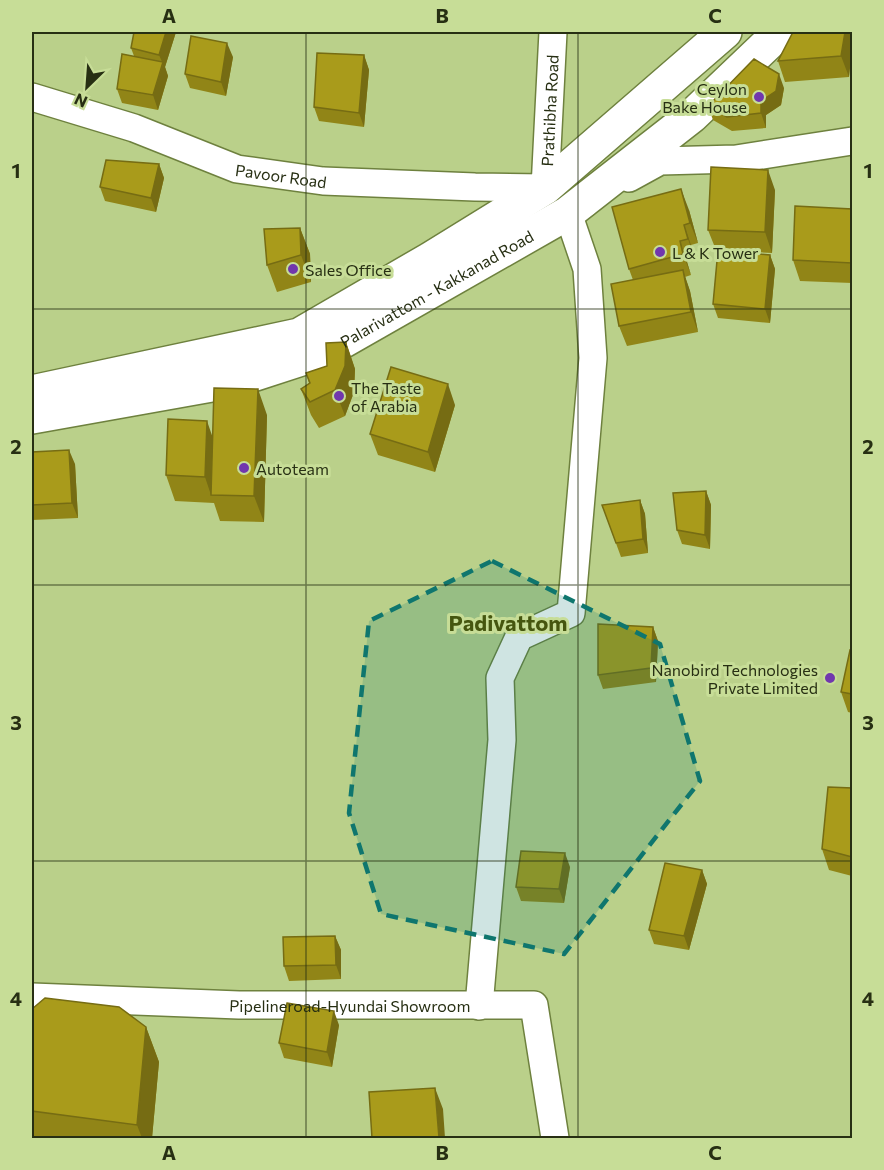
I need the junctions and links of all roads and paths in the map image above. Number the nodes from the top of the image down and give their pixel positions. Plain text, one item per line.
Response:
1 (553, 32) edge
2 (725, 32) edge
3 (780, 32) edge
4 (32, 97) edge
5 (852, 141) edge
6 (544, 188) junction
7 (568, 213) junction
8 (32, 392) edge
9 (32, 417) edge
10 (32, 996) edge
11 (479, 1006) junction
12 (555, 1138) edge

1 - 6 street, Prathibha Road
2 - 6 main road, Palarivattom - Kakkanad Road
3 - 7 main road, Palarivattom - Kakkanad Road
4 - 6 street, Pavoor Road
5 - 7 street
6 - 8 main road, Palarivattom - Kakkanad Road
7 - 9 main road, Palarivattom - Kakkanad Road
7 - 11 street
10 - 11 street, Pipelineroad-Hyundai Showroom
11 - 12 street, Pipelineroad-Hyundai Showroom

